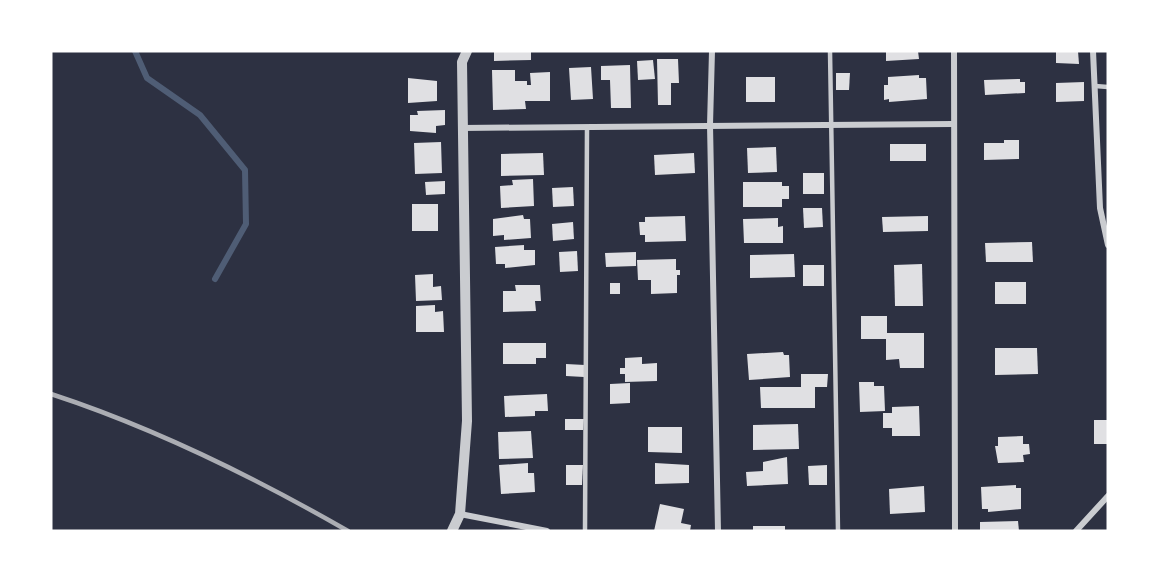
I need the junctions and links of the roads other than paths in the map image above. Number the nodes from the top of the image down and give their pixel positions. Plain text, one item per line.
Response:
1 (467, 51) edge
2 (712, 51) edge
3 (830, 51) edge
4 (954, 51) edge
5 (1093, 51) edge
6 (1095, 86) junction
7 (1108, 87) edge
8 (829, 124) junction
9 (953, 124) junction
10 (710, 125) junction
11 (587, 127) junction
12 (462, 128) junction
13 (1108, 245) edge
14 (1108, 496) edge
15 (459, 514) junction
16 (452, 531) edge
17 (547, 531) edge
18 (585, 531) edge
19 (718, 531) edge
20 (838, 531) edge
21 (955, 531) edge
22 (1076, 531) edge

1 - 12 street
2 - 10 street
3 - 8 lane
4 - 9 street
5 - 6 street
6 - 7 lane
6 - 13 street
8 - 9 street
8 - 10 street
8 - 20 lane
9 - 21 street
10 - 11 street
10 - 19 street
11 - 12 street
11 - 18 lane
12 - 15 street
14 - 22 street
15 - 16 street
15 - 17 street

